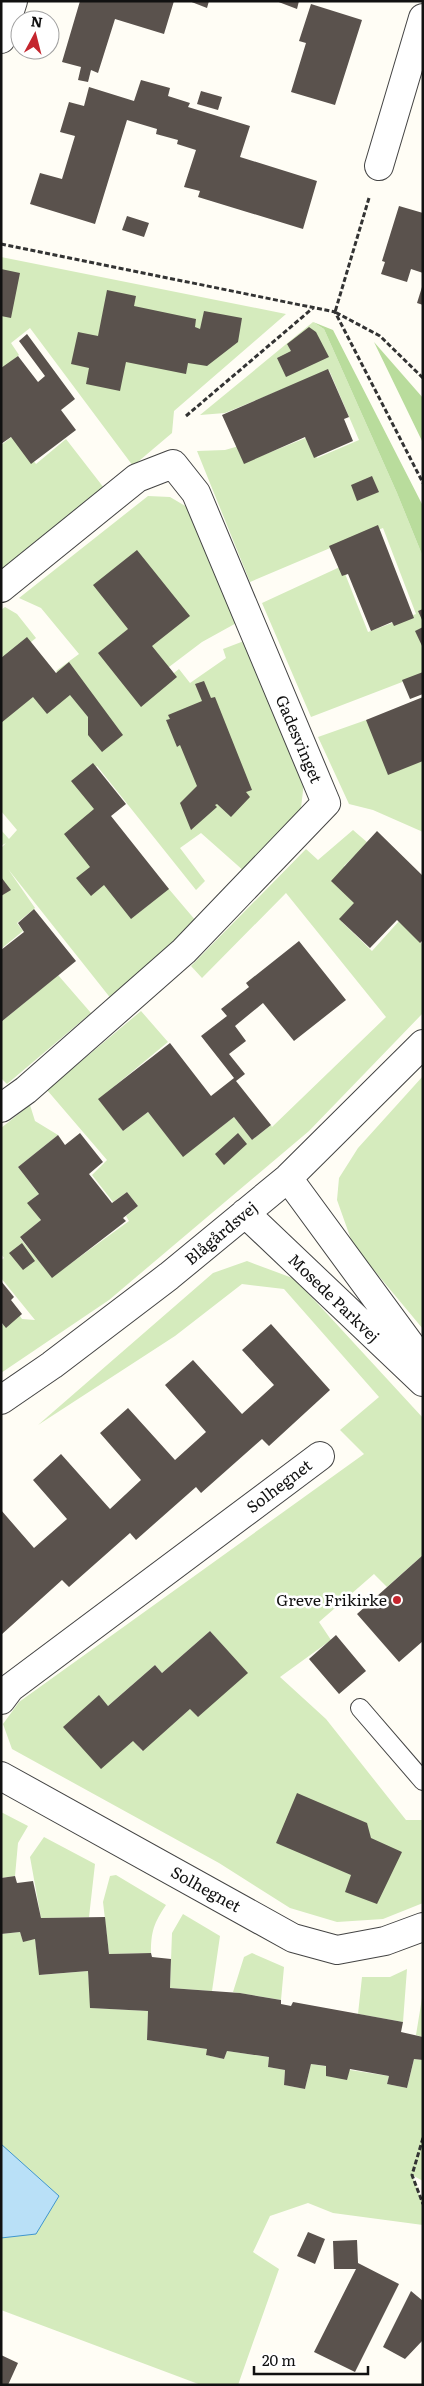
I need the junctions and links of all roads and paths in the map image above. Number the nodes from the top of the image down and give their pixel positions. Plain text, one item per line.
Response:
1 (12, 1) edge
2 (423, 18) edge
3 (1, 39) edge
4 (379, 166) joint
5 (1, 244) edge
6 (313, 308) junction
7 (335, 312) junction
8 (423, 378) edge
9 (186, 416) dead end
10 (423, 483) edge
11 (1, 588) edge
12 (423, 1044) edge
13 (1, 1108) edge
14 (288, 1178) junction
15 (245, 1213) junction
16 (423, 1362) edge
17 (423, 1382) edge
18 (1, 1400) edge
19 (320, 1456) dead end
20 (1, 1700) edge
21 (360, 1708) dead end
22 (1, 1776) edge
23 (423, 1781) edge
24 (423, 1927) edge
25 (423, 2138) edge
26 (423, 2204) edge

1 - 3 street
2 - 4 street
4 - 7 path
5 - 6 path
6 - 7 path
6 - 9 path
7 - 8 path
7 - 10 path
11 - 13 street, Gadesvinget
12 - 14 street, Blågårdsvej
14 - 15 street, Blågårdsvej
14 - 16 street, Mosede Parkvej
15 - 17 street, Mosede Parkvej
15 - 18 street, Blågårdsvej
19 - 20 street, Solhegnet
21 - 23 lane
22 - 24 street, Solhegnet
25 - 26 path

